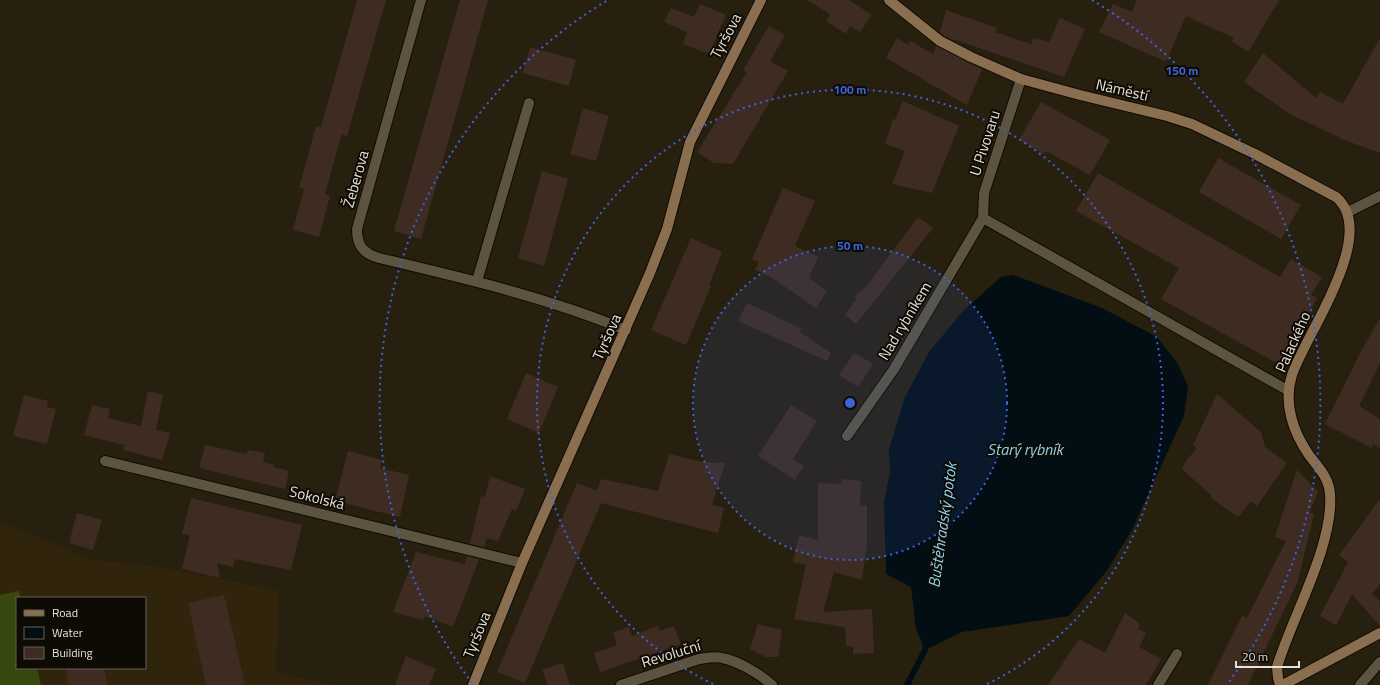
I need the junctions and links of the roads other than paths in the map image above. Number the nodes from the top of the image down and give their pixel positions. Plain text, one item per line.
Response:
1 (421, 0) edge
2 (761, 0) edge
3 (889, 0) edge
4 (1021, 79) junction
5 (529, 102) dead end
6 (1380, 196) edge
7 (1348, 212) junction
8 (983, 218) junction
9 (477, 281) junction
10 (626, 330) junction
11 (1289, 391) junction
12 (847, 436) dead end
13 (104, 461) dead end
14 (522, 563) junction
15 (1380, 633) edge
16 (1177, 654) dead end
17 (1380, 662) edge
18 (473, 685) edge
19 (621, 685) edge
20 (772, 685) edge
21 (1158, 685) edge
22 (1282, 685) edge
23 (1360, 685) edge

1 - 9 street, Žeberova
2 - 10 street, Tyršova
3 - 4 street, Náměstí
4 - 7 street, Náměstí
4 - 8 street, U Pivovaru
5 - 9 street
6 - 7 street
7 - 11 street, Palackého
8 - 11 street
8 - 12 street, Nad rybníkem
9 - 10 street, Žeberova
10 - 14 street, Tyršova
11 - 22 street, Palackého
13 - 14 street, Sokolská
14 - 18 street, Tyršova
15 - 22 street
16 - 21 street
17 - 23 street
19 - 20 street, Revoluční

